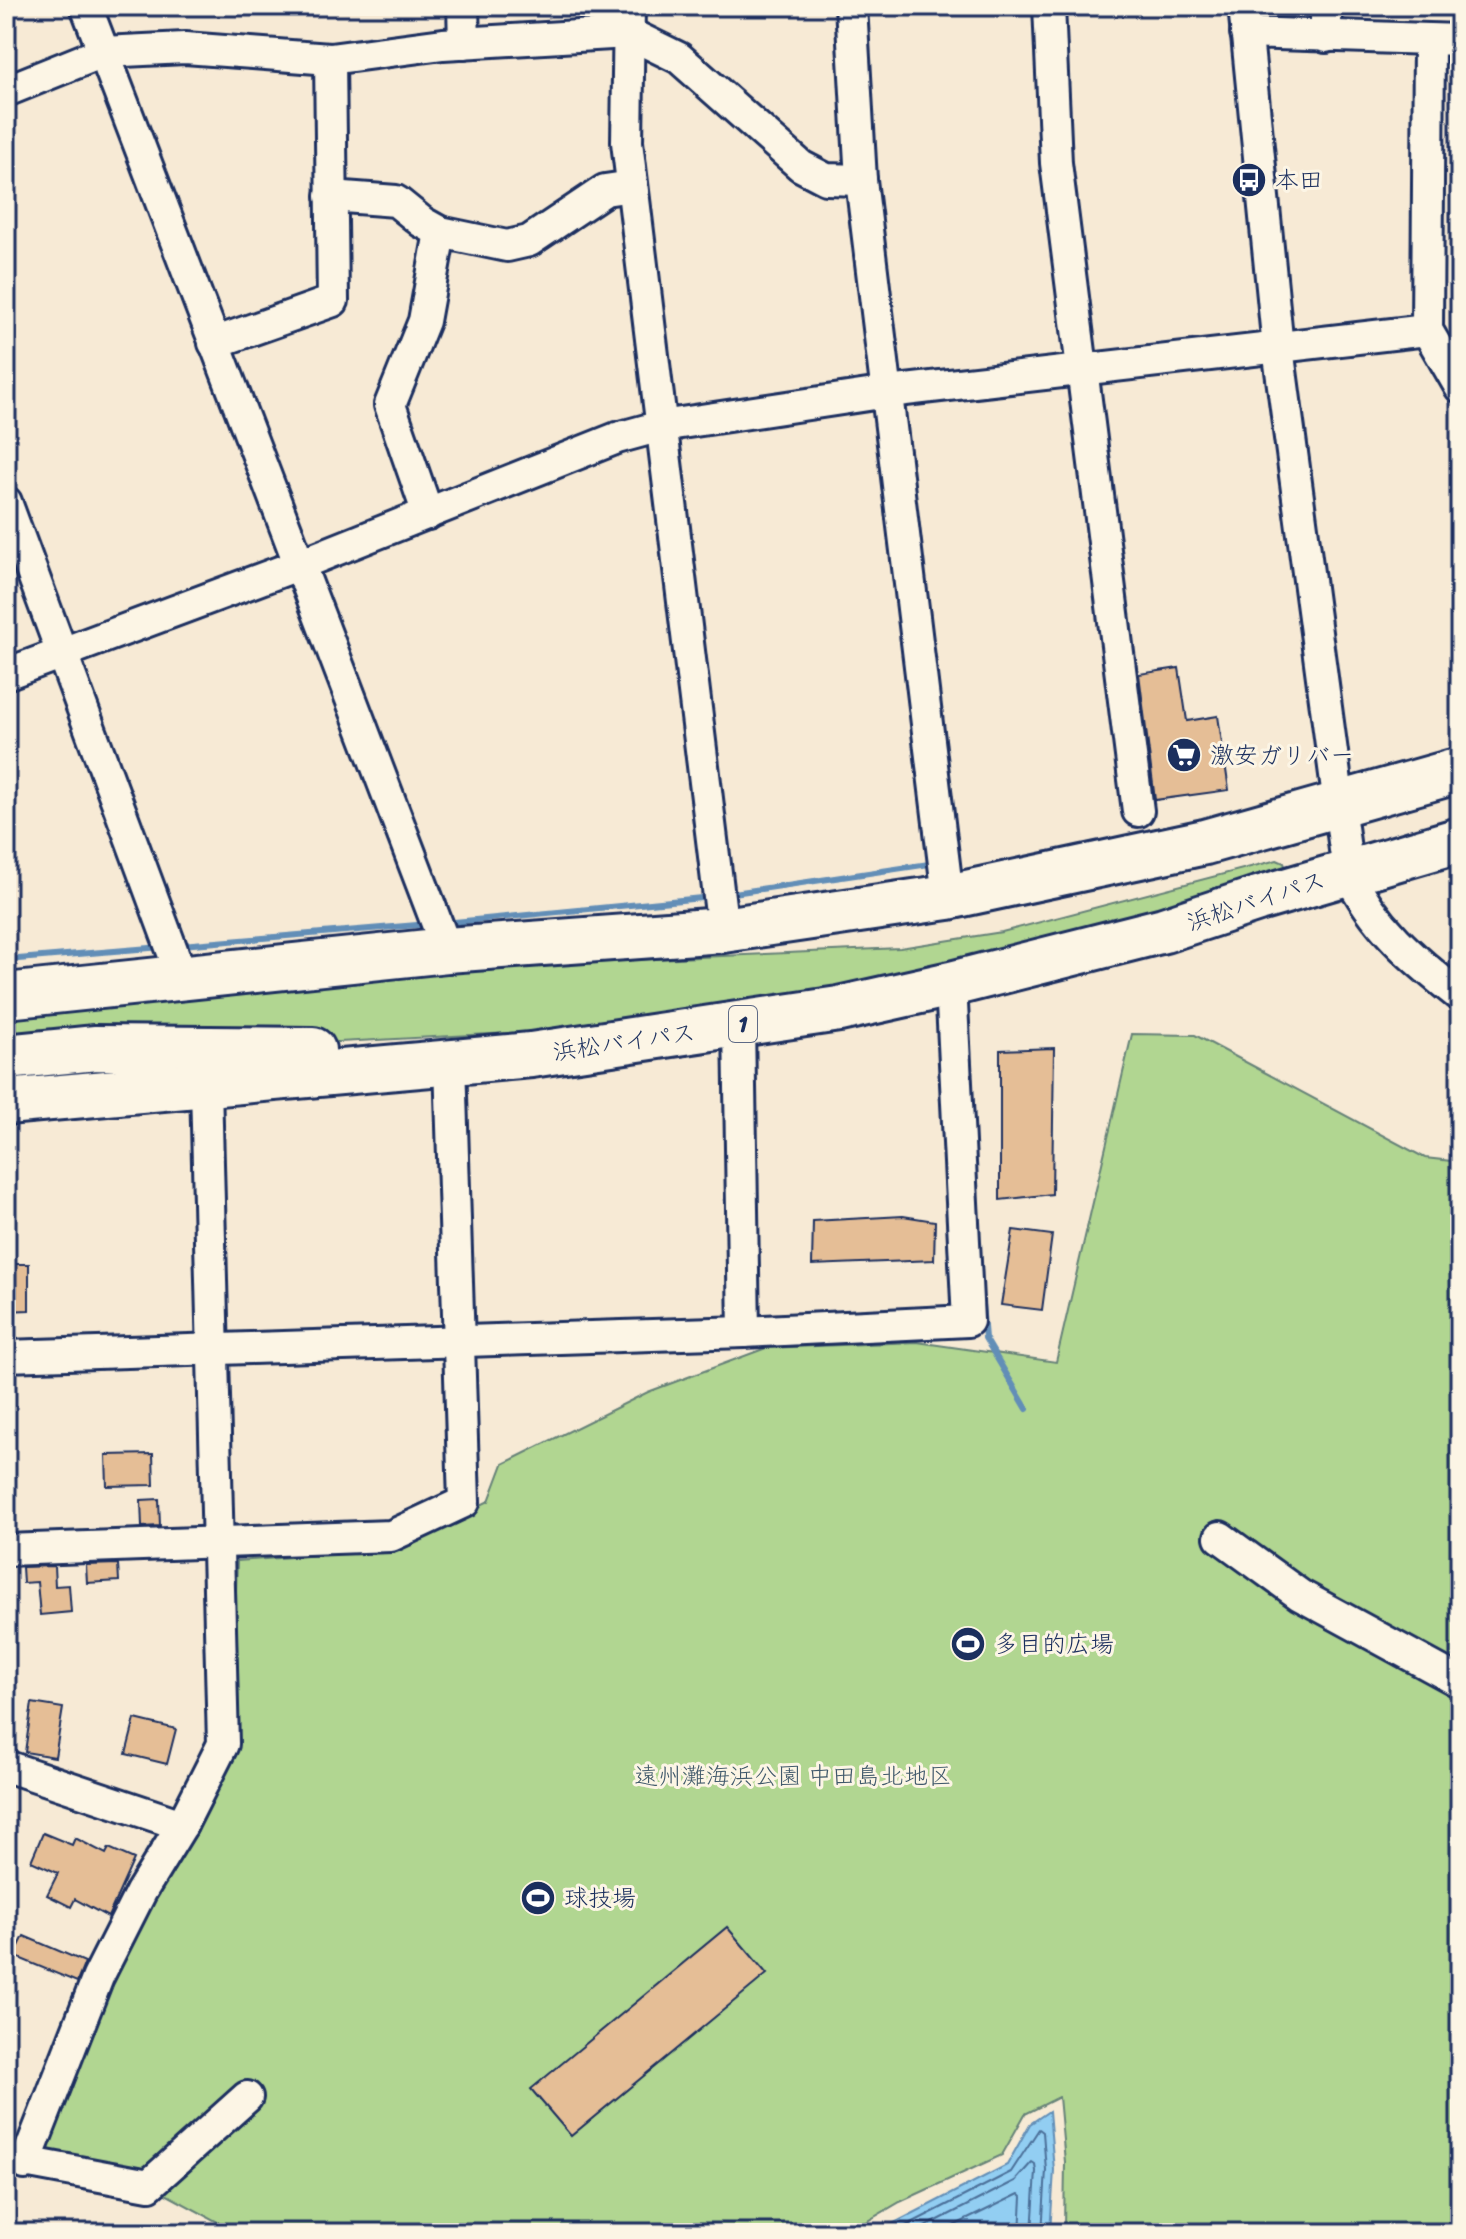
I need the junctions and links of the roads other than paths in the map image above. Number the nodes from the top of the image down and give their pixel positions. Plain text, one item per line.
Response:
1 (86, 6) edge
2 (463, 6) edge
3 (851, 6) edge
4 (1049, 6) edge
5 (1326, 6) edge
6 (1245, 19) edge
7 (628, 20) edge
8 (1326, 37) junction
9 (1429, 40) junction
10 (1460, 40) edge
11 (464, 43) junction
12 (103, 52) junction
13 (330, 59) junction
14 (6, 91) edge
15 (861, 180) junction
16 (632, 186) junction
17 (331, 196) junction
18 (440, 232) junction
19 (1427, 330) junction
20 (214, 343) junction
21 (1278, 348) junction
22 (1083, 371) junction
23 (1460, 387) edge
24 (888, 392) junction
25 (661, 426) junction
26 (6, 502) edge
27 (428, 514) junction
28 (298, 565) junction
29 (63, 652) junction
30 (6, 674) edge
31 (1460, 770) edge
32 (1340, 806) junction
33 (1138, 811) dead end
34 (1460, 840) edge
35 (1348, 872) junction
36 (948, 897) junction
37 (720, 907) junction
38 (441, 932) junction
39 (175, 957) junction
40 (951, 984) junction
41 (6, 996) edge
42 (1460, 996) edge
43 (739, 1025) junction
44 (531, 1055) junction
45 (6, 1057) edge
46 (450, 1063) junction
47 (206, 1086) junction
48 (6, 1102) edge
49 (744, 1332) junction
50 (461, 1340) junction
51 (211, 1348) junction
52 (6, 1356) edge
53 (1220, 1537) dead end
54 (216, 1543) junction
55 (6, 1550) edge
56 (1460, 1682) edge
57 (6, 1766) edge
58 (182, 1825) junction
59 (247, 2097) dead end
60 (16, 2161) edge

1 - 12 street
2 - 11 street
3 - 15 street
4 - 22 street
5 - 8 street
6 - 8 street
6 - 21 street
7 - 11 street
7 - 15 street
7 - 16 street
8 - 9 street
9 - 10 street
9 - 19 street
11 - 13 street
12 - 13 street
12 - 14 street
12 - 20 street
13 - 17 street
15 - 24 street
16 - 18 street
16 - 25 street
17 - 18 street
17 - 20 street
18 - 27 street
19 - 21 street
19 - 23 street
20 - 28 street
21 - 22 street
21 - 32 street
22 - 24 street
22 - 33 street
24 - 25 street
24 - 36 street
25 - 27 street
25 - 37 street
26 - 29 street
27 - 28 street
28 - 29 street
28 - 38 street
29 - 30 street
29 - 39 street
31 - 32 highway
32 - 35 street
32 - 36 highway
34 - 35 highway, 浜松バイパス / 1
35 - 40 highway, 浜松バイパス / 1
35 - 42 street
36 - 37 highway
37 - 38 highway
38 - 39 highway
39 - 41 highway
40 - 43 highway, 浜松バイパス / 1
40 - 49 street
43 - 44 highway, 浜松バイパス / 1
43 - 49 street
44 - 45 highway
44 - 46 highway, 浜松バイパス / 1
46 - 47 highway, 浜松バイパス / 1
46 - 50 street
47 - 48 highway, 浜松バイパス / 1
47 - 51 street
49 - 50 street
50 - 51 street
50 - 54 street
51 - 52 street
51 - 54 street
53 - 56 street
54 - 55 street
54 - 58 street
57 - 58 street
58 - 60 street
59 - 60 street

